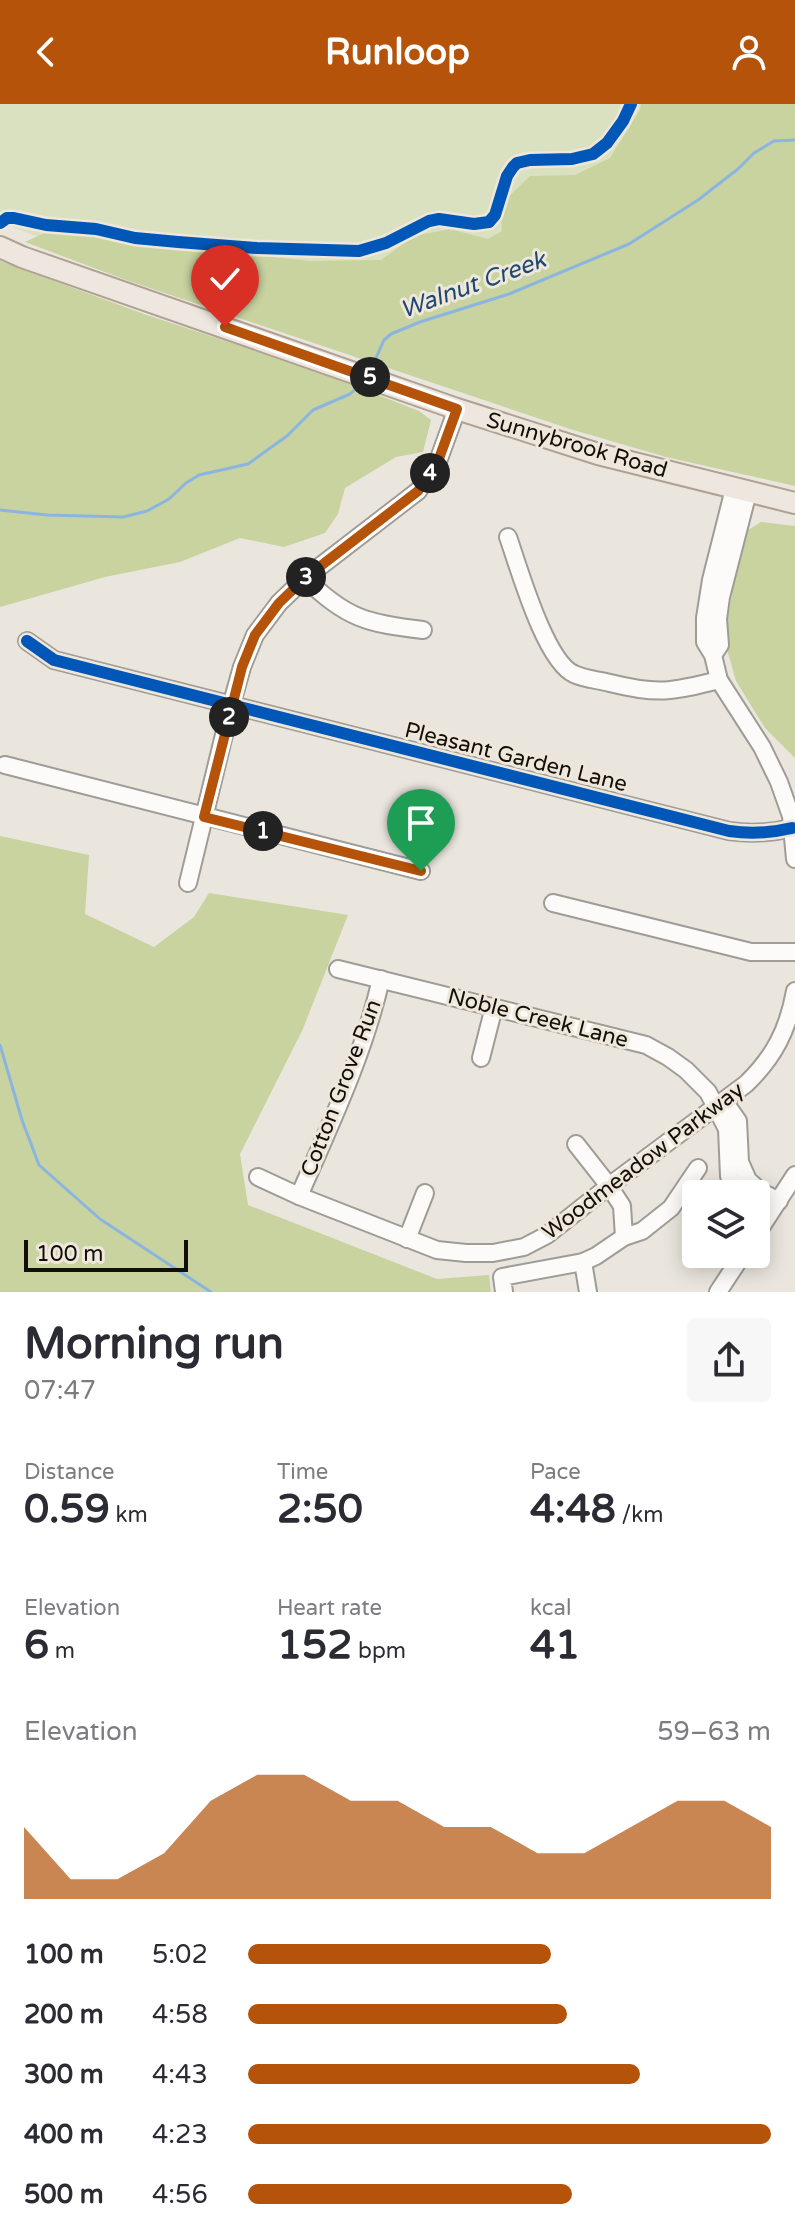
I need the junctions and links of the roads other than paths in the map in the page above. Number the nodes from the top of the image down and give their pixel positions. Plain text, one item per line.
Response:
1 (0, 247) edge
2 (457, 409) junction
3 (741, 491) junction
4 (795, 503) edge
5 (508, 537) dead end
6 (305, 578) junction
7 (423, 630) dead end
8 (27, 641) dead end
9 (719, 680) junction
10 (231, 706) junction
11 (5, 765) dead end
12 (204, 817) junction
13 (792, 828) junction
14 (795, 859) edge
15 (421, 871) dead end
16 (188, 883) dead end
17 (553, 903) dead end
18 (795, 952) edge
19 (338, 969) dead end
20 (381, 979) junction
21 (795, 991) edge
22 (494, 1007) junction
23 (481, 1058) dead end
24 (720, 1104) junction
25 (576, 1144) dead end
26 (698, 1168) dead end
27 (795, 1175) edge
28 (258, 1177) dead end
29 (731, 1180) edge
30 (609, 1186) junction
31 (425, 1193) dead end
32 (299, 1196) junction
33 (770, 1204) edge
34 (776, 1205) junction
35 (770, 1214) edge
36 (624, 1237) junction
37 (407, 1239) junction
38 (583, 1262) junction
39 (734, 1268) edge
40 (503, 1284) edge
41 (588, 1292) edge
42 (718, 1292) edge

1 - 2 main road, Sunnybrook Road
2 - 3 main road, Sunnybrook Road
2 - 6 street
3 - 4 main road, Sunnybrook Road
3 - 9 street
5 - 9 street
6 - 7 street
6 - 10 street
8 - 10 street, Pleasant Garden Lane
9 - 13 street
10 - 12 street
10 - 13 street, Pleasant Garden Lane
11 - 12 street
12 - 15 street
12 - 16 street
13 - 14 street
17 - 18 street
19 - 20 street, Noble Creek Lane
20 - 22 street, Noble Creek Lane
20 - 32 street, Cotton Grove Run
21 - 24 street, Woodmeadow Parkway
22 - 23 street
22 - 24 street, Noble Creek Lane
24 - 29 street
24 - 30 street, Woodmeadow Parkway
24 - 34 street
25 - 30 street
26 - 36 street
27 - 34 street
28 - 32 street, Woodmeadow Parkway
30 - 36 street
30 - 37 street, Woodmeadow Parkway
31 - 37 street
32 - 37 street, Woodmeadow Parkway
33 - 34 street
34 - 35 street
36 - 38 street
38 - 40 street
38 - 41 street
39 - 42 street

